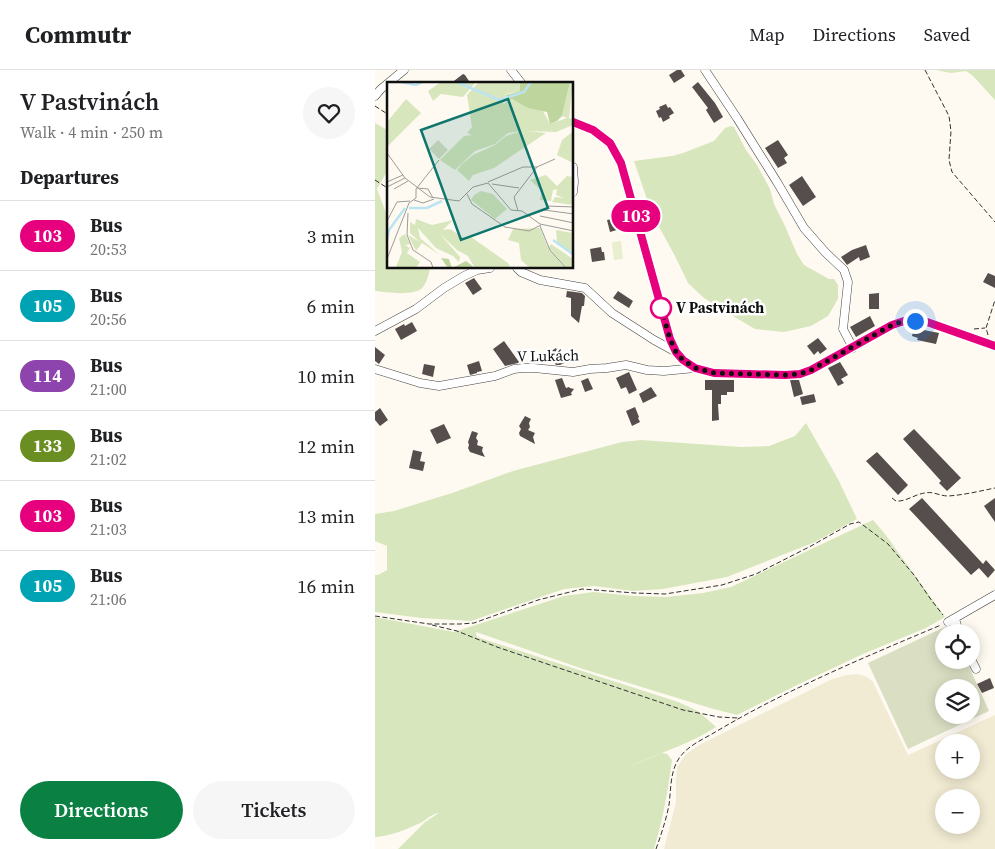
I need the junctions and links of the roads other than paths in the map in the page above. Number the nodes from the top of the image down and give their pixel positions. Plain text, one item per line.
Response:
1 (404, 70) edge
2 (511, 70) edge
3 (705, 70) edge
4 (388, 82) edge
5 (520, 82) edge
6 (378, 90) edge
7 (375, 96) edge
8 (574, 122) edge
9 (484, 269) edge
10 (518, 269) edge
11 (375, 331) edge
12 (995, 346) edge
13 (853, 348) junction
14 (676, 352) junction
15 (695, 368) junction
16 (375, 369) edge
17 (995, 595) edge
18 (954, 624) edge

1 - 4 street
2 - 5 street
3 - 13 street
6 - 7 street
8 - 14 street
9 - 11 street
10 - 14 street
12 - 13 street
13 - 15 street
14 - 15 street
15 - 16 street, V Lukách
17 - 18 street

